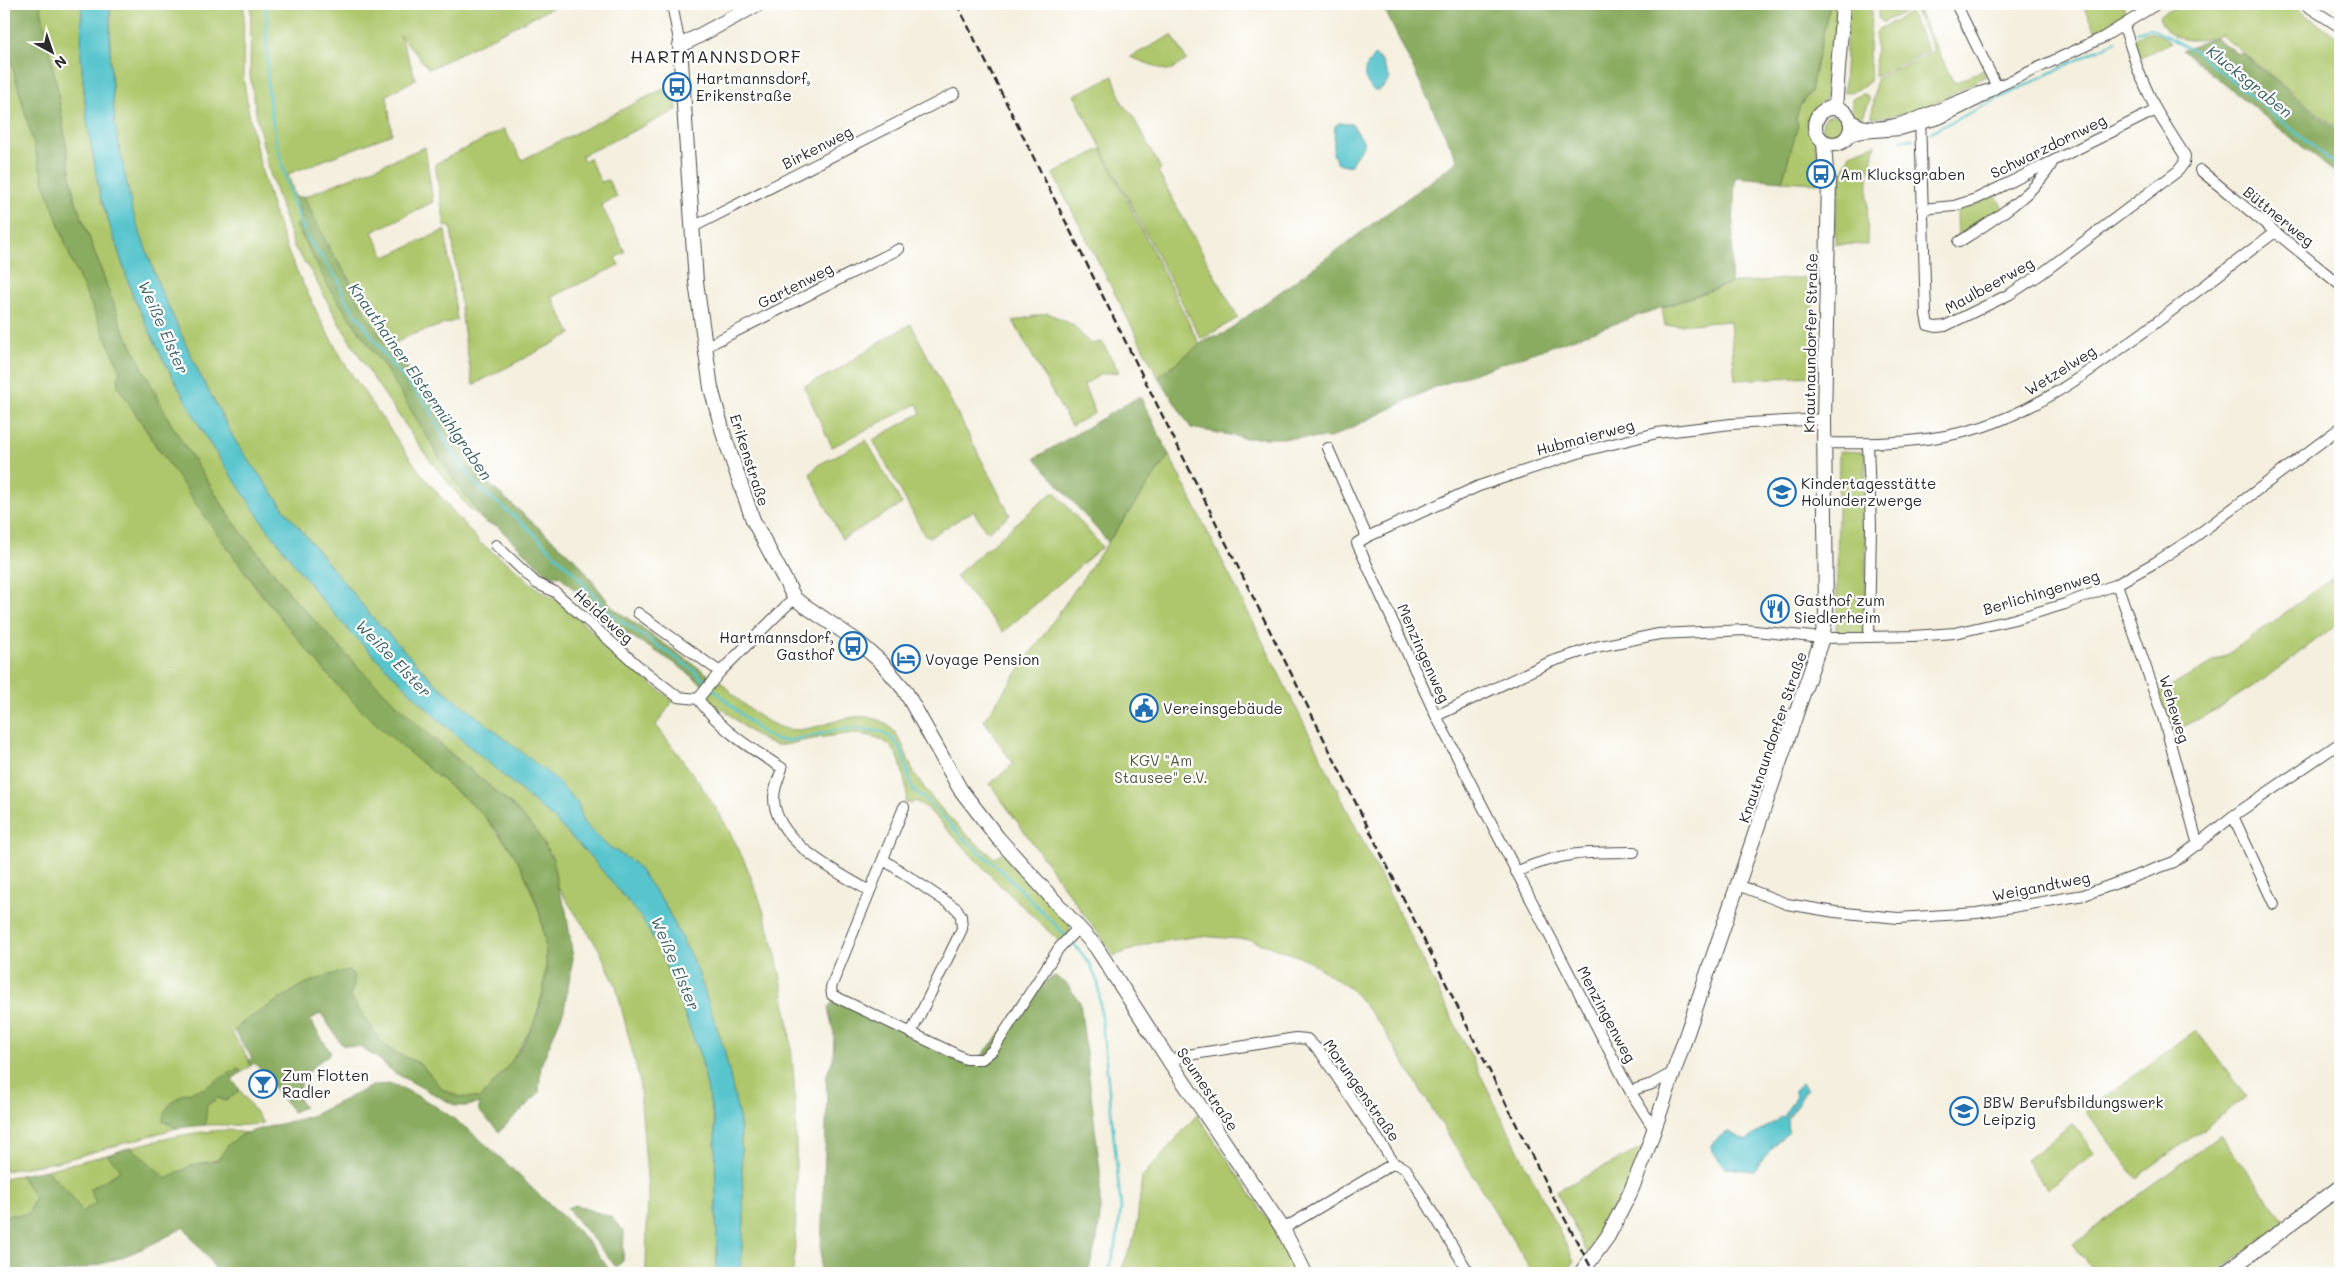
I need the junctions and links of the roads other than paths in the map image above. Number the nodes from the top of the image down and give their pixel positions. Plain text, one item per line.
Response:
1 (672, 4) edge
2 (758, 4) edge
3 (1843, 4) edge
4 (1956, 4) edge
5 (2157, 4) edge
6 (2304, 4) edge
7 (2124, 26) junction
8 (2340, 27) edge
9 (680, 46) junction
10 (1997, 87) junction
11 (954, 94) dead end
12 (1835, 108) junction
13 (2156, 110) junction
14 (1849, 118) junction
15 (1920, 121) junction
16 (1843, 140) junction
17 (1824, 142) junction
18 (2052, 161) junction
19 (2200, 170) dead end
20 (1829, 177) junction
21 (1922, 209) junction
22 (693, 227) junction
23 (2275, 232) junction
24 (1959, 242) dead end
25 (899, 250) dead end
26 (2340, 285) edge
27 (705, 347) junction
28 (1824, 419) junction
29 (2340, 428) edge
30 (1825, 443) junction
31 (1868, 444) junction
32 (1328, 448) dead end
33 (1367, 537) junction
34 (496, 545) dead end
35 (2117, 584) junction
36 (795, 599) junction
37 (638, 613) dead end
38 (1869, 637) junction
39 (1822, 638) junction
40 (720, 672) junction
41 (698, 700) junction
42 (1436, 716) junction
43 (2340, 743) edge
44 (904, 807) dead end
45 (2233, 816) junction
46 (998, 838) joint
47 (2198, 845) junction
48 (1634, 852) dead end
49 (884, 860) junction
50 (1516, 872) junction
51 (1738, 885) junction
52 (870, 891) junction
53 (2274, 904) dead end
54 (1075, 931) junction
55 (911, 1033) junction
56 (1170, 1062) junction
57 (1674, 1072) junction
58 (1630, 1091) junction
59 (1654, 1129) junction
60 (1394, 1164) junction
61 (2340, 1187) edge
62 (1283, 1229) junction
63 (1305, 1273) edge
64 (1469, 1273) edge
65 (1582, 1273) edge
66 (2225, 1273) edge

1 - 9 street, Erikenstraße
2 - 9 street
3 - 12 street
4 - 10 street
5 - 7 street
6 - 8 street
7 - 10 street
7 - 13 street
9 - 22 street, Erikenstraße
10 - 15 street
11 - 22 street, Birkenweg
12 - 14 street
12 - 17 street
13 - 18 street, Schwarzdornweg
13 - 21 street, Maulbeerweg
14 - 15 street
14 - 16 street
15 - 16 street
15 - 21 street, Maulbeerweg
16 - 17 street
16 - 20 street, Knautnaundorfer Straße
17 - 20 street, Knautnaundorfer Straße
18 - 21 street, Schwarzdornweg
18 - 24 street
19 - 23 street, Büttnerweg
20 - 28 street, Knautnaundorfer Straße
22 - 27 street, Erikenstraße
23 - 26 street, Büttnerweg
23 - 31 street, Wetzelweg
25 - 27 street, Gartenweg
27 - 36 street, Erikenstraße
28 - 30 street, Knautnaundorfer Straße
28 - 33 street, Hubmaierweg
29 - 35 street, Berlichingenweg
30 - 31 street, Wetzelweg
30 - 39 street, Knautnaundorfer Straße
31 - 38 street
32 - 33 street
33 - 42 street, Menzingenweg
34 - 41 street, Heideweg
35 - 38 street, Berlichingenweg
35 - 47 street, Weheweg
36 - 40 street
36 - 46 street, Erikenstraße
37 - 40 street, Heideweg
38 - 39 street, Berlichingenweg
39 - 42 street, Berlichingenweg
39 - 51 street, Knautnaundorfer Straße
40 - 41 street
41 - 52 street
42 - 50 street, Menzingenweg
43 - 45 street, Weigandtweg
44 - 49 street
45 - 47 street, Weigandtweg
45 - 53 street
46 - 54 street, Seumestraße
47 - 51 street, Weigandtweg
48 - 50 street
49 - 52 street
49 - 55 street
50 - 58 street, Menzingenweg
51 - 57 street, Knautnaundorfer Straße
52 - 55 street
54 - 55 street
54 - 56 street, Seumestraße
56 - 60 street, Morungenstraße
56 - 62 street, Seumestraße
57 - 58 street
57 - 59 street, Knautnaundorfer Straße
58 - 59 street, Menzingenweg
59 - 65 street, Knautnaundorfer Straße
60 - 62 street
60 - 64 street, Morungenstraße
61 - 66 street
62 - 63 street, Seumestraße

